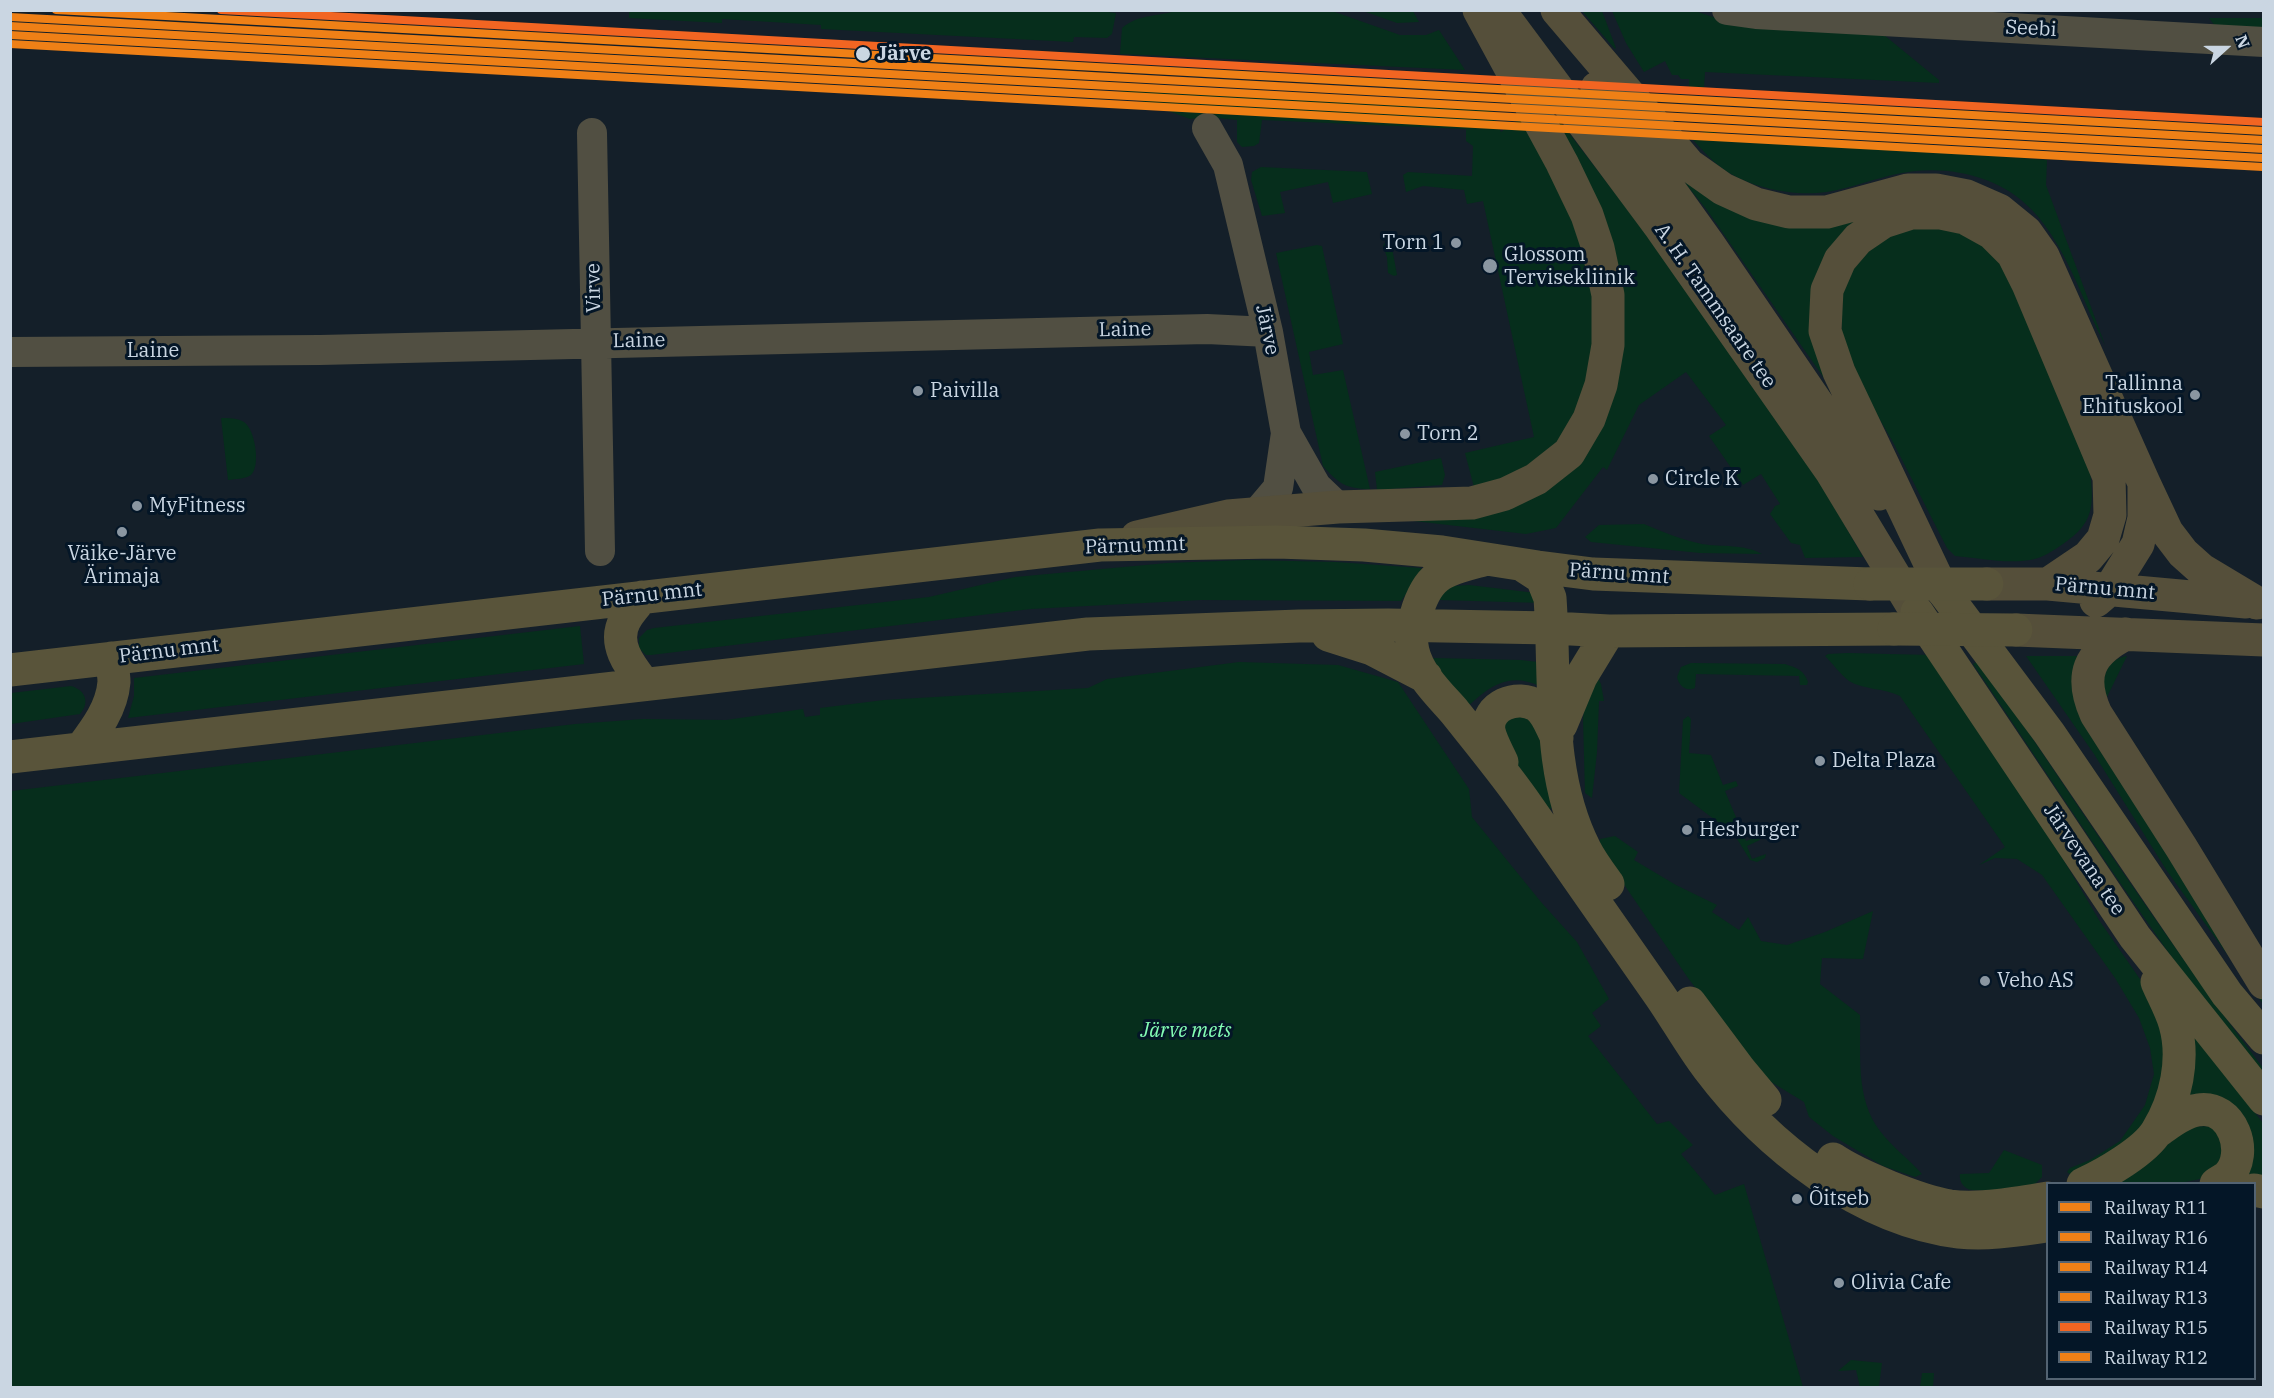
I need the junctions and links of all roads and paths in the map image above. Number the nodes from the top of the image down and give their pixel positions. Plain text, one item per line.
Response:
1 (1479, 10) edge
2 (1499, 10) edge
3 (1542, 10) edge
4 (1557, 10) edge
5 (1727, 10) edge
6 (2264, 42) edge
7 (1207, 128) dead end
8 (592, 133) dead end
9 (1268, 332) junction
10 (595, 342) junction
11 (10, 352) edge
12 (1286, 433) junction
13 (2144, 483) junction
14 (1338, 507) junction
15 (1256, 514) junction
16 (1100, 545) junction
17 (600, 551) dead end
18 (1506, 561) junction
19 (1987, 584) joint
20 (2048, 584) junction
21 (2110, 589) junction
22 (1943, 591) junction
23 (642, 597) junction
24 (2260, 603) edge
25 (1905, 621) junction
26 (1413, 625) junction
27 (1299, 626) junction
28 (1552, 628) junction
29 (2016, 630) joint
30 (1609, 631) junction
31 (2057, 631) junction
32 (2126, 634) junction
33 (2264, 640) edge
34 (111, 658) junction
35 (10, 670) edge
36 (1426, 677) junction
37 (644, 684) junction
38 (1557, 738) junction
39 (81, 749) junction
40 (10, 758) edge
41 (1508, 778) junction
42 (2135, 937) junction
43 (2264, 983) edge
44 (2264, 1038) edge
45 (2264, 1099) edge
46 (2157, 1132) junction
47 (2087, 1182) edge
48 (2219, 1182) edge
49 (2046, 1198) edge
50 (2046, 1226) edge

1 - 14 main road
2 - 25 main road, A. H. Tammsaare tee
3 - 22 main road, A. H. Tammsaare tee
4 - 13 main road
5 - 6 street, Seebi
7 - 9 street, Järve
8 - 10 street, Virve
9 - 10 street, Laine
9 - 12 street, Järve
10 - 11 street, Laine
10 - 17 street, Virve
12 - 14 street, Järve
12 - 15 street, Järve
13 - 21 main road
13 - 24 main road
14 - 15 main road
15 - 16 main road
16 - 18 highway, Pärnu mnt
16 - 23 highway, Pärnu mnt
18 - 19 highway, Pärnu mnt, bridge
18 - 26 highway
18 - 28 highway
19 - 20 main road, Pärnu mnt
20 - 21 main road, Pärnu mnt
20 - 22 main road
21 - 24 main road, Pärnu mnt
21 - 31 main road
22 - 44 highway
23 - 34 highway, Pärnu mnt
23 - 37 highway
25 - 29 highway, bridge
25 - 30 highway
25 - 42 highway, Järvevana tee
26 - 27 highway
26 - 28 highway
26 - 36 highway
27 - 36 highway
27 - 37 highway
28 - 30 highway
28 - 38 highway
29 - 31 main road
30 - 38 highway
31 - 32 main road
32 - 33 main road
32 - 43 main road
34 - 35 highway, Pärnu mnt
34 - 39 highway
36 - 41 highway
37 - 39 highway
38 - 41 highway
38 - 49 highway
39 - 40 highway
41 - 50 highway
42 - 45 highway, Järvevana tee
42 - 46 highway
46 - 47 highway
46 - 48 highway

